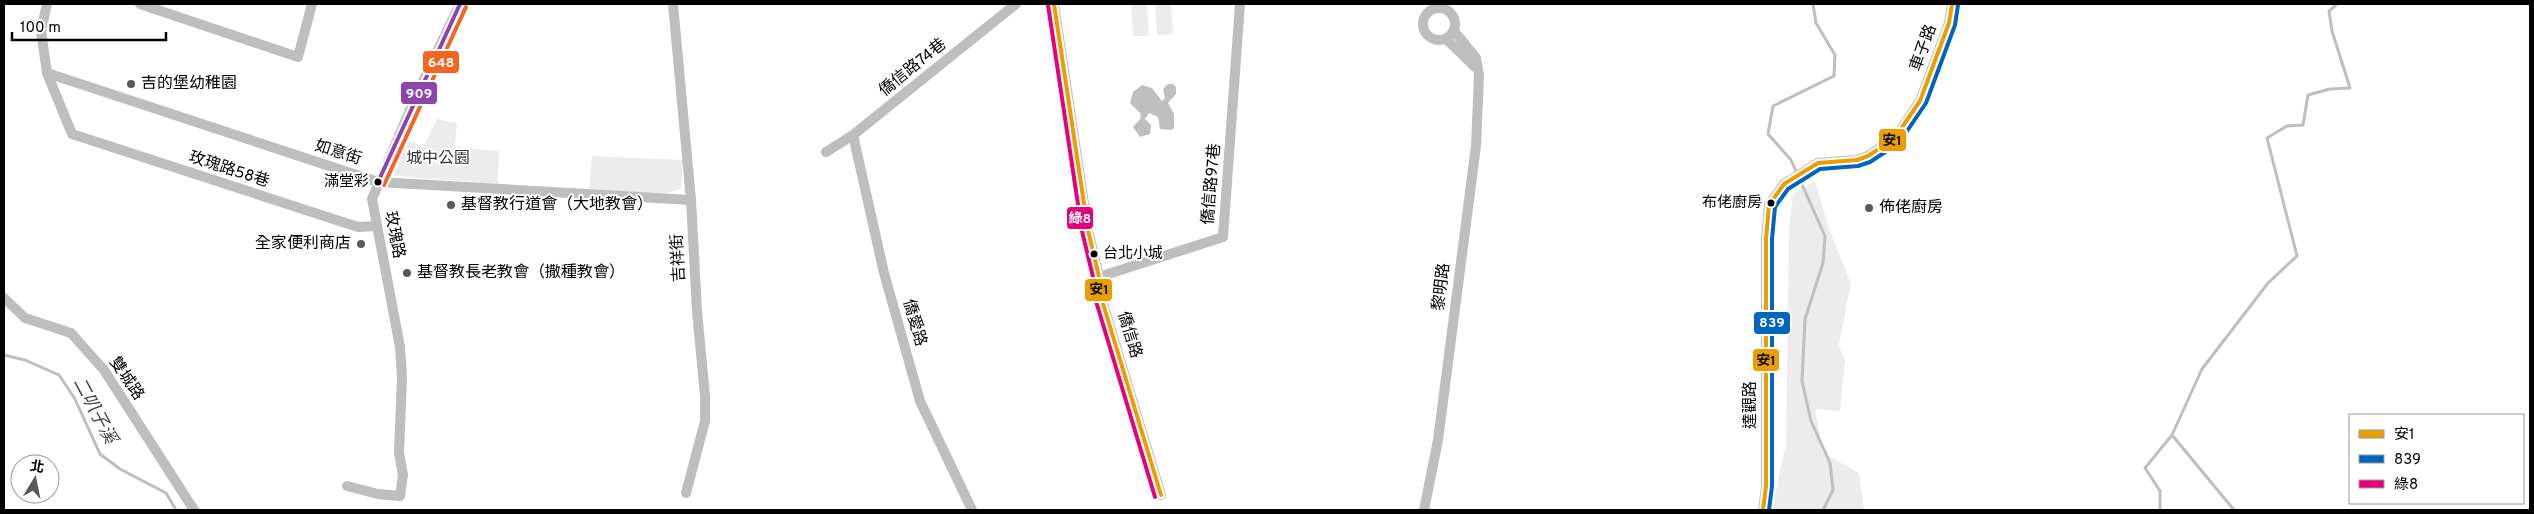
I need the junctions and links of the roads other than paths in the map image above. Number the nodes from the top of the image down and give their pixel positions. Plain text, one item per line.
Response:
1 (47, 4) edge
2 (140, 4) edge
3 (175, 4) edge
4 (312, 4) edge
5 (460, 4) edge
6 (673, 4) edge
7 (1016, 4) edge
8 (1054, 4) edge
9 (1240, 4) edge
10 (1952, 4) edge
11 (1438, 7) edge
12 (171, 15) junction
13 (1454, 31) junction
14 (1446, 39) junction
15 (1476, 68) junction
16 (47, 73) junction
17 (852, 135) junction
18 (826, 152) dead end
19 (378, 182) junction
20 (1784, 184) joint
21 (691, 200) junction
22 (377, 226) junction
23 (1099, 277) junction
24 (4, 298) edge
25 (347, 486) dead end
26 (686, 493) dead end
27 (1161, 495) dead end
28 (194, 510) edge
29 (972, 510) edge
30 (1424, 510) edge
31 (1763, 510) edge

1 - 16 street
2 - 12 street
3 - 12 street
4 - 12 street
5 - 19 street, 玫瑰路
6 - 21 street, 吉祥街
7 - 17 street, 僑信路74巷
8 - 23 street, 僑信路
9 - 23 street, 僑信路97巷
10 - 20 street, 車子路
11 - 13 street, 黎明路
11 - 14 street, 黎明路
13 - 14 street
13 - 15 street, 黎明路
14 - 15 street, 黎明路
15 - 30 street, 黎明路
16 - 19 street, 如意街
16 - 22 street, 玫瑰路58巷
17 - 18 street, 僑信路74巷
17 - 29 street, 僑愛路
19 - 21 street, 如意街
19 - 22 street, 玫瑰路
20 - 31 street, 達觀路
21 - 26 street, 吉祥街
22 - 25 street, 玫瑰路
23 - 27 street, 僑信路
24 - 28 street, 雙城路

